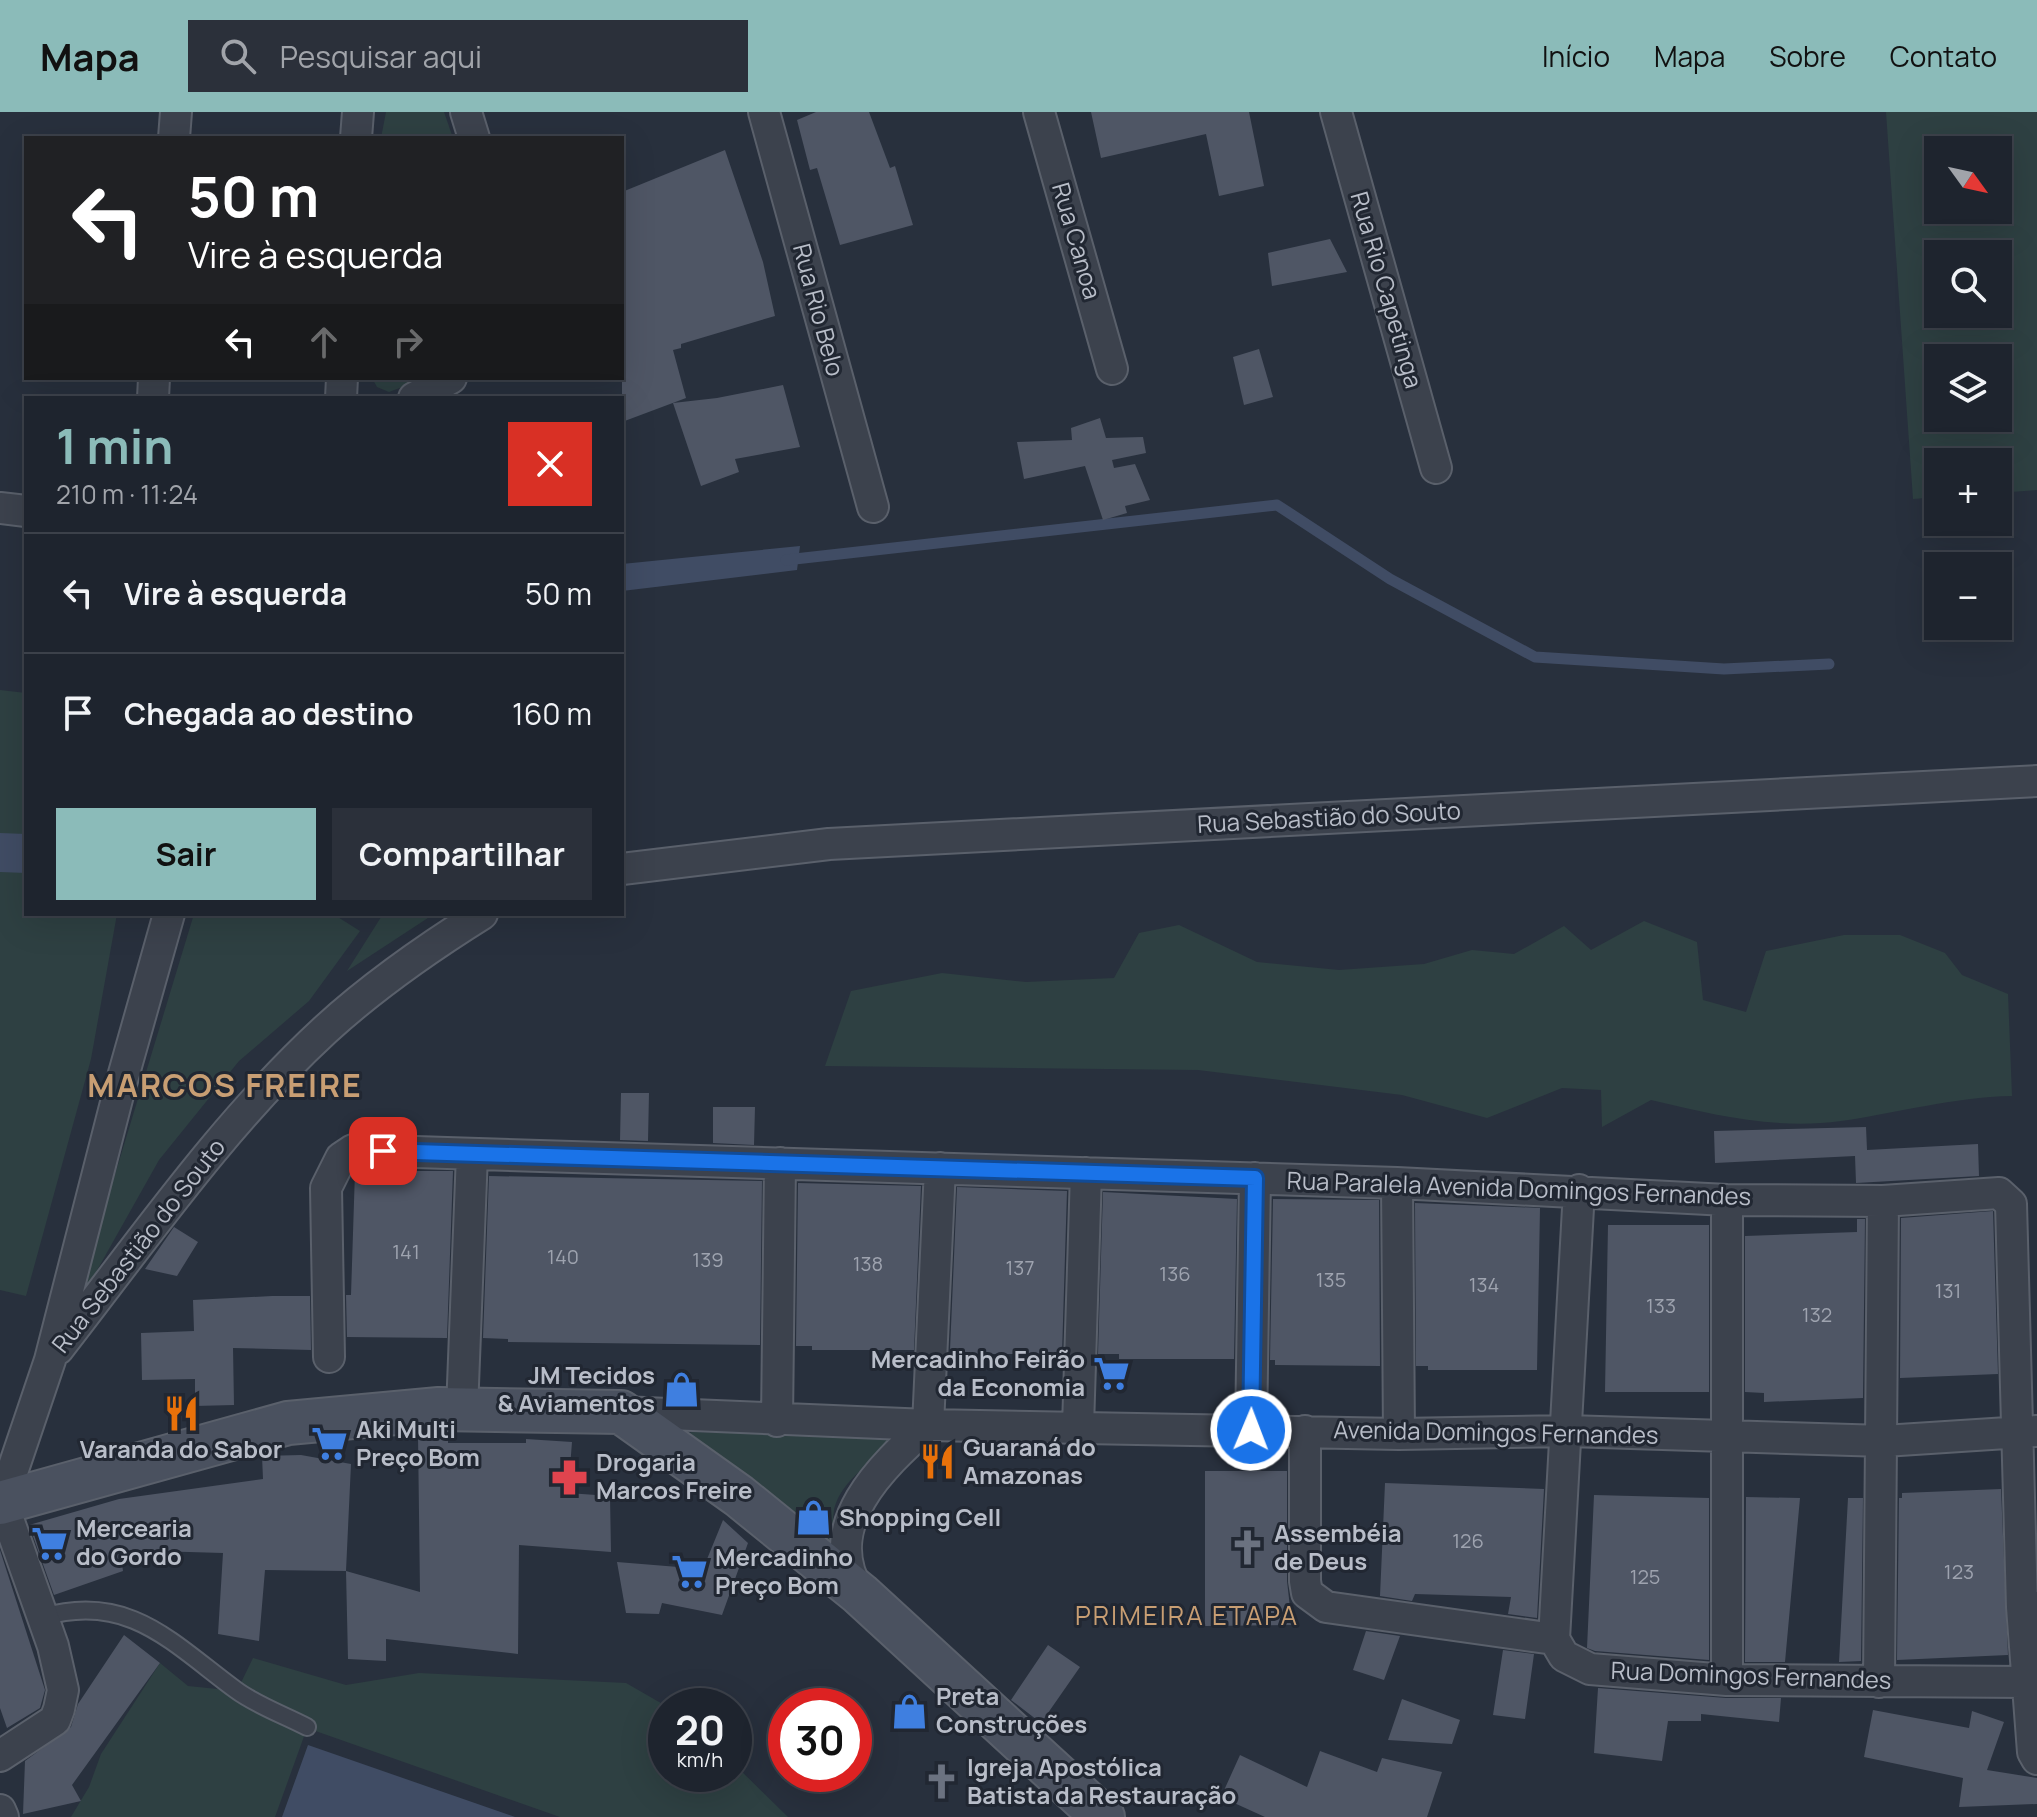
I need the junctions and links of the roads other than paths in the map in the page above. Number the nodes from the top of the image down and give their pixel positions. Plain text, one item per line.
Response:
1 (176, 112) edge
2 (358, 112) edge
3 (466, 112) edge
4 (764, 112) edge
5 (1039, 112) edge
6 (1336, 112) edge
7 (174, 136) edge
8 (356, 136) edge
9 (473, 136) edge
10 (1112, 369) dead end
11 (447, 380) edge
12 (418, 396) edge
13 (1436, 468) dead end
14 (873, 507) dead end
15 (0, 508) edge
16 (24, 511) edge
17 (2037, 781) edge
18 (624, 869) edge
19 (168, 916) edge
20 (479, 916) edge
21 (472, 1154) junction
22 (780, 1163) junction
23 (940, 1168) junction
24 (1086, 1173) junction
25 (1255, 1178) junction
26 (1397, 1183) junction
27 (1579, 1190) junction
28 (1727, 1200) junction
29 (1883, 1201) junction
30 (329, 1357) dead end
31 (50, 1360) junction
32 (462, 1410) junction
33 (621, 1412) junction
34 (777, 1421) junction
35 (928, 1425) junction
36 (1078, 1427) junction
37 (1251, 1430) junction
38 (1305, 1431) junction
39 (1568, 1431) junction
40 (2026, 1431) edge
41 (1399, 1434) junction
42 (1726, 1437) junction
43 (1884, 1441) junction
44 (1, 1502) edge
45 (860, 1594) junction
46 (2030, 1607) edge
47 (43, 1617) junction
48 (1554, 1639) junction
49 (1727, 1680) junction
50 (1879, 1682) junction
51 (2026, 1682) junction
52 (307, 1727) dead end
53 (0, 1756) edge
54 (2037, 1759) edge
55 (0, 1810) edge
56 (3, 1817) edge
57 (1103, 1817) edge

1 - 7 street
2 - 8 street
3 - 9 street
4 - 14 street, Rua Rio Belo
5 - 10 street, Rua Canoa
6 - 13 street, Rua Rio Capetinga
11 - 12 street
15 - 16 street
17 - 18 street, Rua Sebastião do Souto
19 - 31 street
20 - 31 street, Rua Sebastião do Souto
21 - 22 street, Rua Paralela Avenida Domingos Fernandes
21 - 30 street, Rua Paralela Avenida Domingos Fernandes
21 - 32 street
22 - 23 street, Rua Paralela Avenida Domingos Fernandes
22 - 34 street
23 - 24 street, Rua Paralela Avenida Domingos Fernandes
23 - 35 street
24 - 25 street, Rua Paralela Avenida Domingos Fernandes
24 - 36 street
25 - 26 street, Rua Paralela Avenida Domingos Fernandes
25 - 37 street
26 - 27 street, Rua Paralela Avenida Domingos Fernandes
26 - 41 street
27 - 28 street, Rua Paralela Avenida Domingos Fernandes
27 - 39 street
28 - 29 street, Rua Paralela Avenida Domingos Fernandes
28 - 42 street
29 - 40 street, Rua Paralela Avenida Domingos Fernandes
29 - 43 street
31 - 44 street
32 - 33 main road
32 - 44 main road
33 - 34 street, Avenida Domingos Fernandes
33 - 45 main road
34 - 35 street, Avenida Domingos Fernandes
35 - 36 street, Avenida Domingos Fernandes
35 - 45 street
36 - 37 street, Avenida Domingos Fernandes
37 - 38 street, Avenida Domingos Fernandes
38 - 41 street, Avenida Domingos Fernandes
38 - 48 street
39 - 41 street, Avenida Domingos Fernandes
39 - 42 street, Avenida Domingos Fernandes
39 - 48 street
40 - 43 street, Avenida Domingos Fernandes
40 - 46 street
42 - 43 street, Avenida Domingos Fernandes
42 - 49 street
43 - 50 street
44 - 47 street
45 - 57 main road
46 - 51 street
47 - 52 lane
47 - 53 street
48 - 49 street, Rua Domingos Fernandes
49 - 50 street, Rua Domingos Fernandes
50 - 51 street, Rua Domingos Fernandes
51 - 54 street
55 - 56 street

